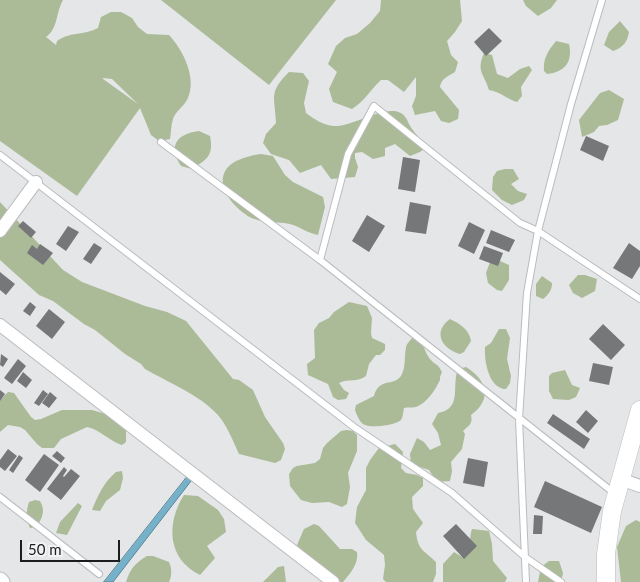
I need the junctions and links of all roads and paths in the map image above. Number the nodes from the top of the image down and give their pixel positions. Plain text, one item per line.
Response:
1 (602, 0) edge
2 (162, 142) dead end
3 (0, 155) edge
4 (36, 182) junction
5 (0, 231) edge
6 (538, 231) junction
7 (320, 260) junction
8 (640, 299) edge
9 (0, 325) edge
10 (640, 410) edge
11 (519, 419) junction
12 (640, 486) edge
13 (618, 487) junction
14 (0, 497) edge
15 (525, 557) junction
16 (99, 574) dead end
17 (333, 582) edge
18 (526, 582) edge
19 (561, 582) edge
20 (606, 582) edge

1 - 6 lane
2 - 7 lane
3 - 4 lane
4 - 5 street
4 - 15 lane
6 - 7 lane
6 - 8 lane
6 - 11 lane
7 - 11 lane
9 - 17 street
10 - 13 main road
11 - 13 lane
11 - 15 lane
12 - 13 street
13 - 20 main road
14 - 16 lane
15 - 18 lane
15 - 19 lane

